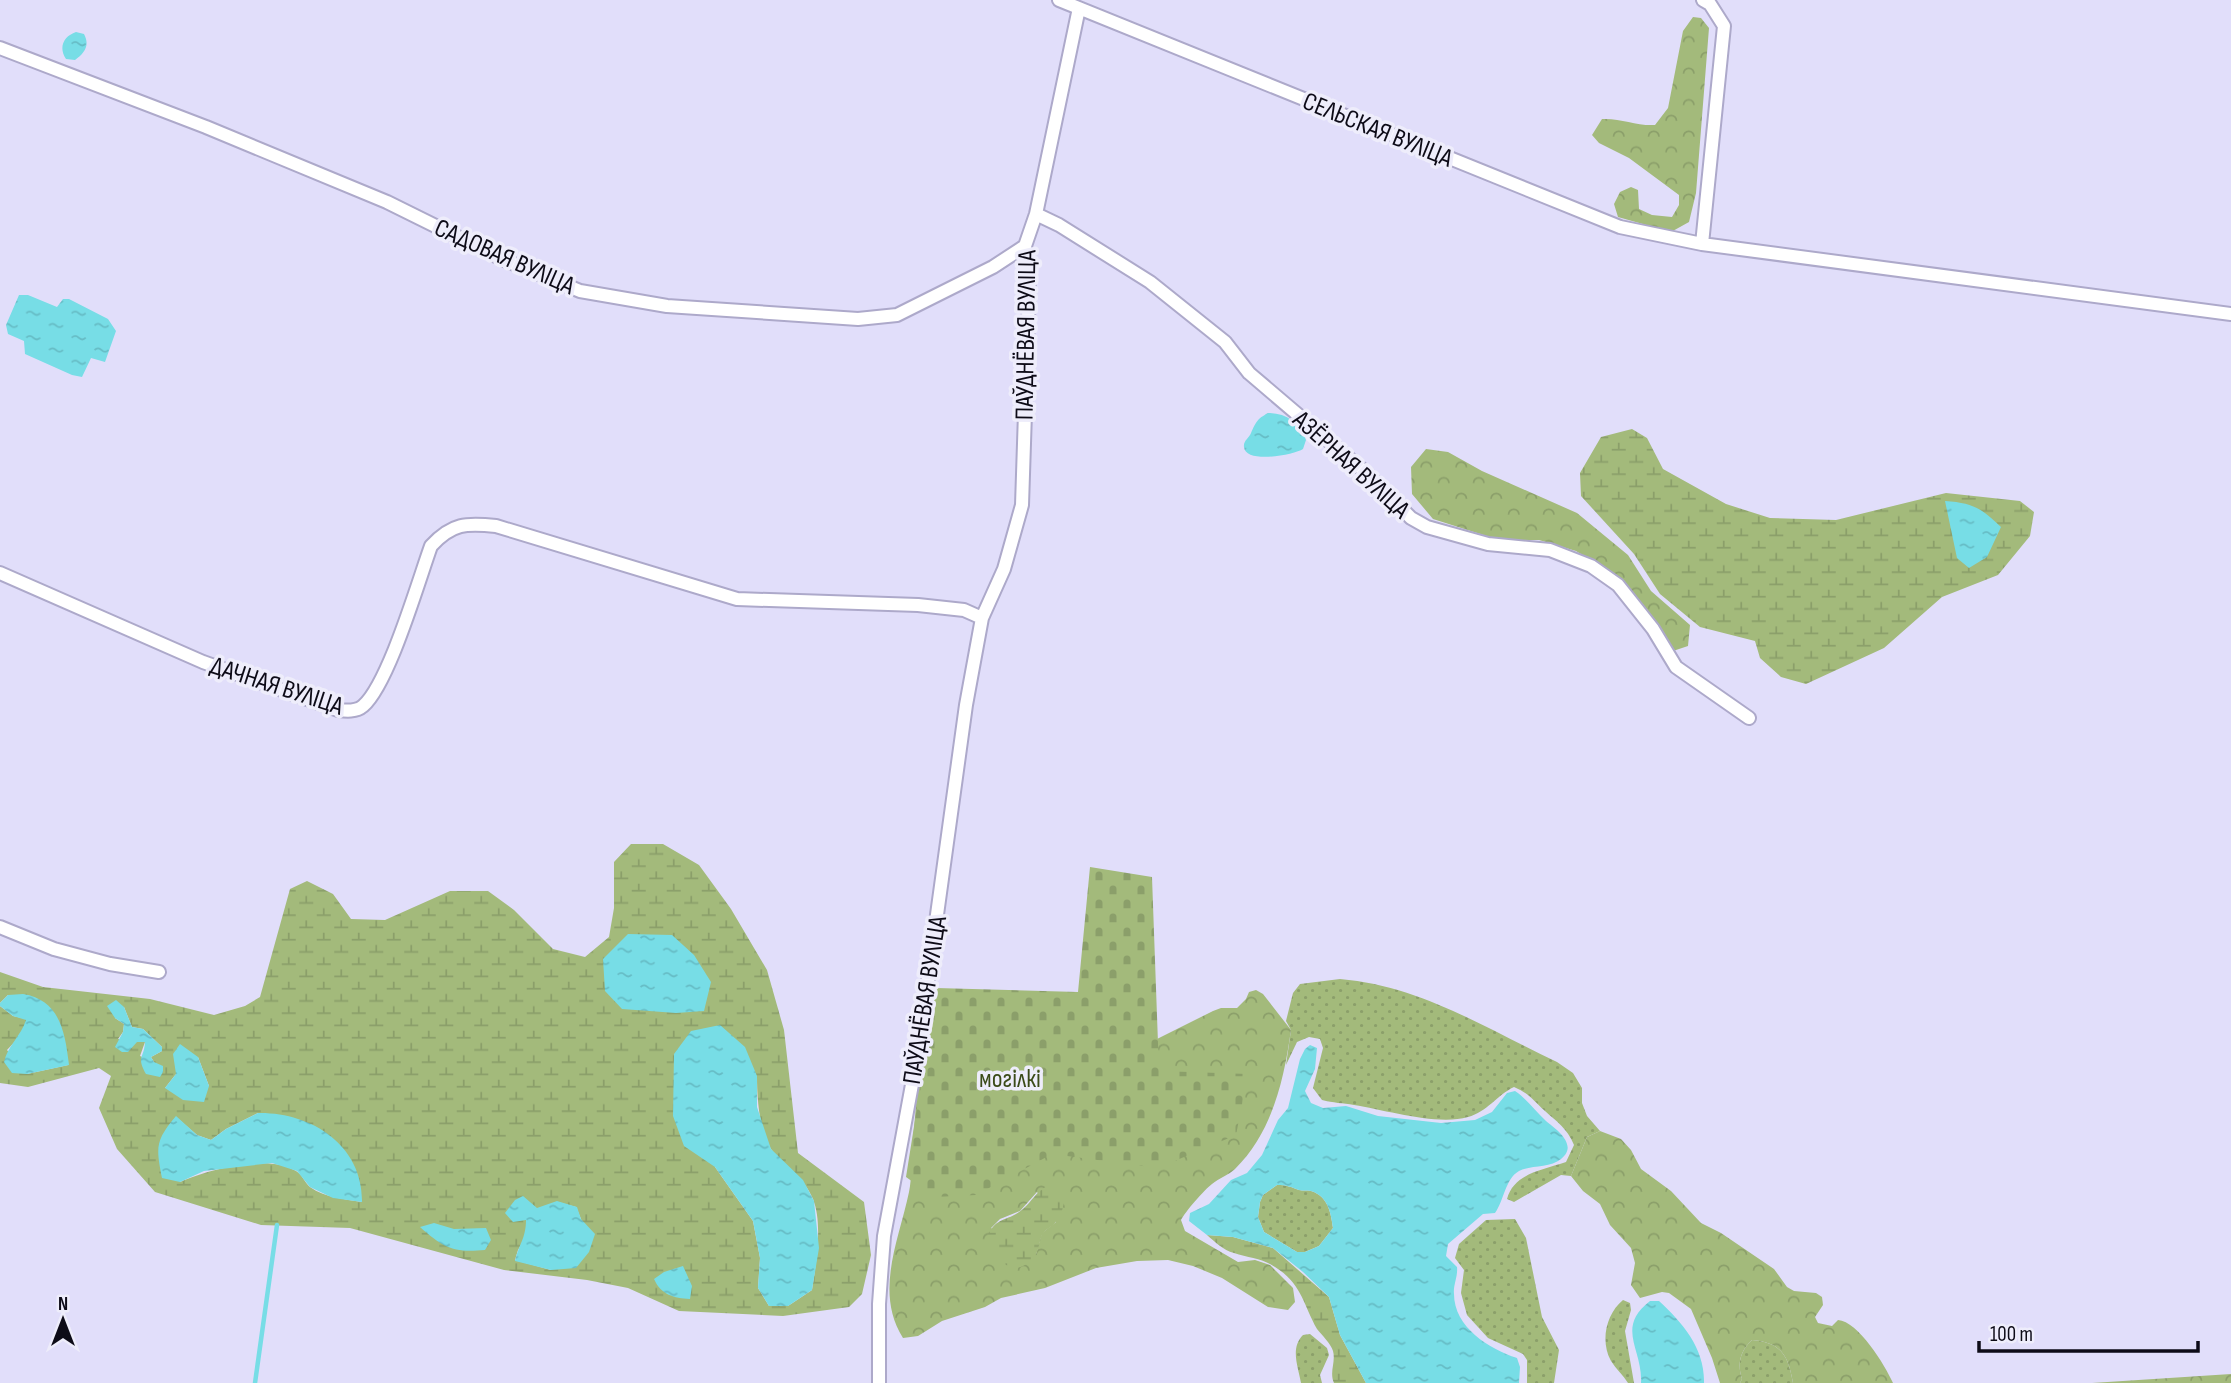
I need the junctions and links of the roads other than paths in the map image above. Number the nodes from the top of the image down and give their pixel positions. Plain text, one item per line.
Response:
1 (1703, 0) edge
2 (1070, 3) edge
3 (0, 48) edge
4 (1036, 214) junction
5 (1702, 244) junction
6 (1025, 246) junction
7 (2231, 314) edge
8 (0, 573) edge
9 (982, 618) junction
10 (1749, 718) dead end
11 (0, 928) edge
12 (159, 972) dead end
13 (879, 1383) edge

1 - 5 street
2 - 4 street, ПАЎДНЁВАЯ ВУЛІЦА
2 - 5 street, СЕЛЬСКАЯ ВУЛІЦА
3 - 6 street, САДОВАЯ ВУЛІЦА
4 - 6 street, ПАЎДНЁВАЯ ВУЛІЦА
4 - 10 street, АЗЁРНАЯ ВУЛІЦА
5 - 7 street, СЕЛЬСКАЯ ВУЛІЦА
6 - 9 street, ПАЎДНЁВАЯ ВУЛІЦА
8 - 9 street, ДАЧНАЯ ВУЛІЦА
9 - 13 street, ПАЎДНЁВАЯ ВУЛІЦА
11 - 12 street

